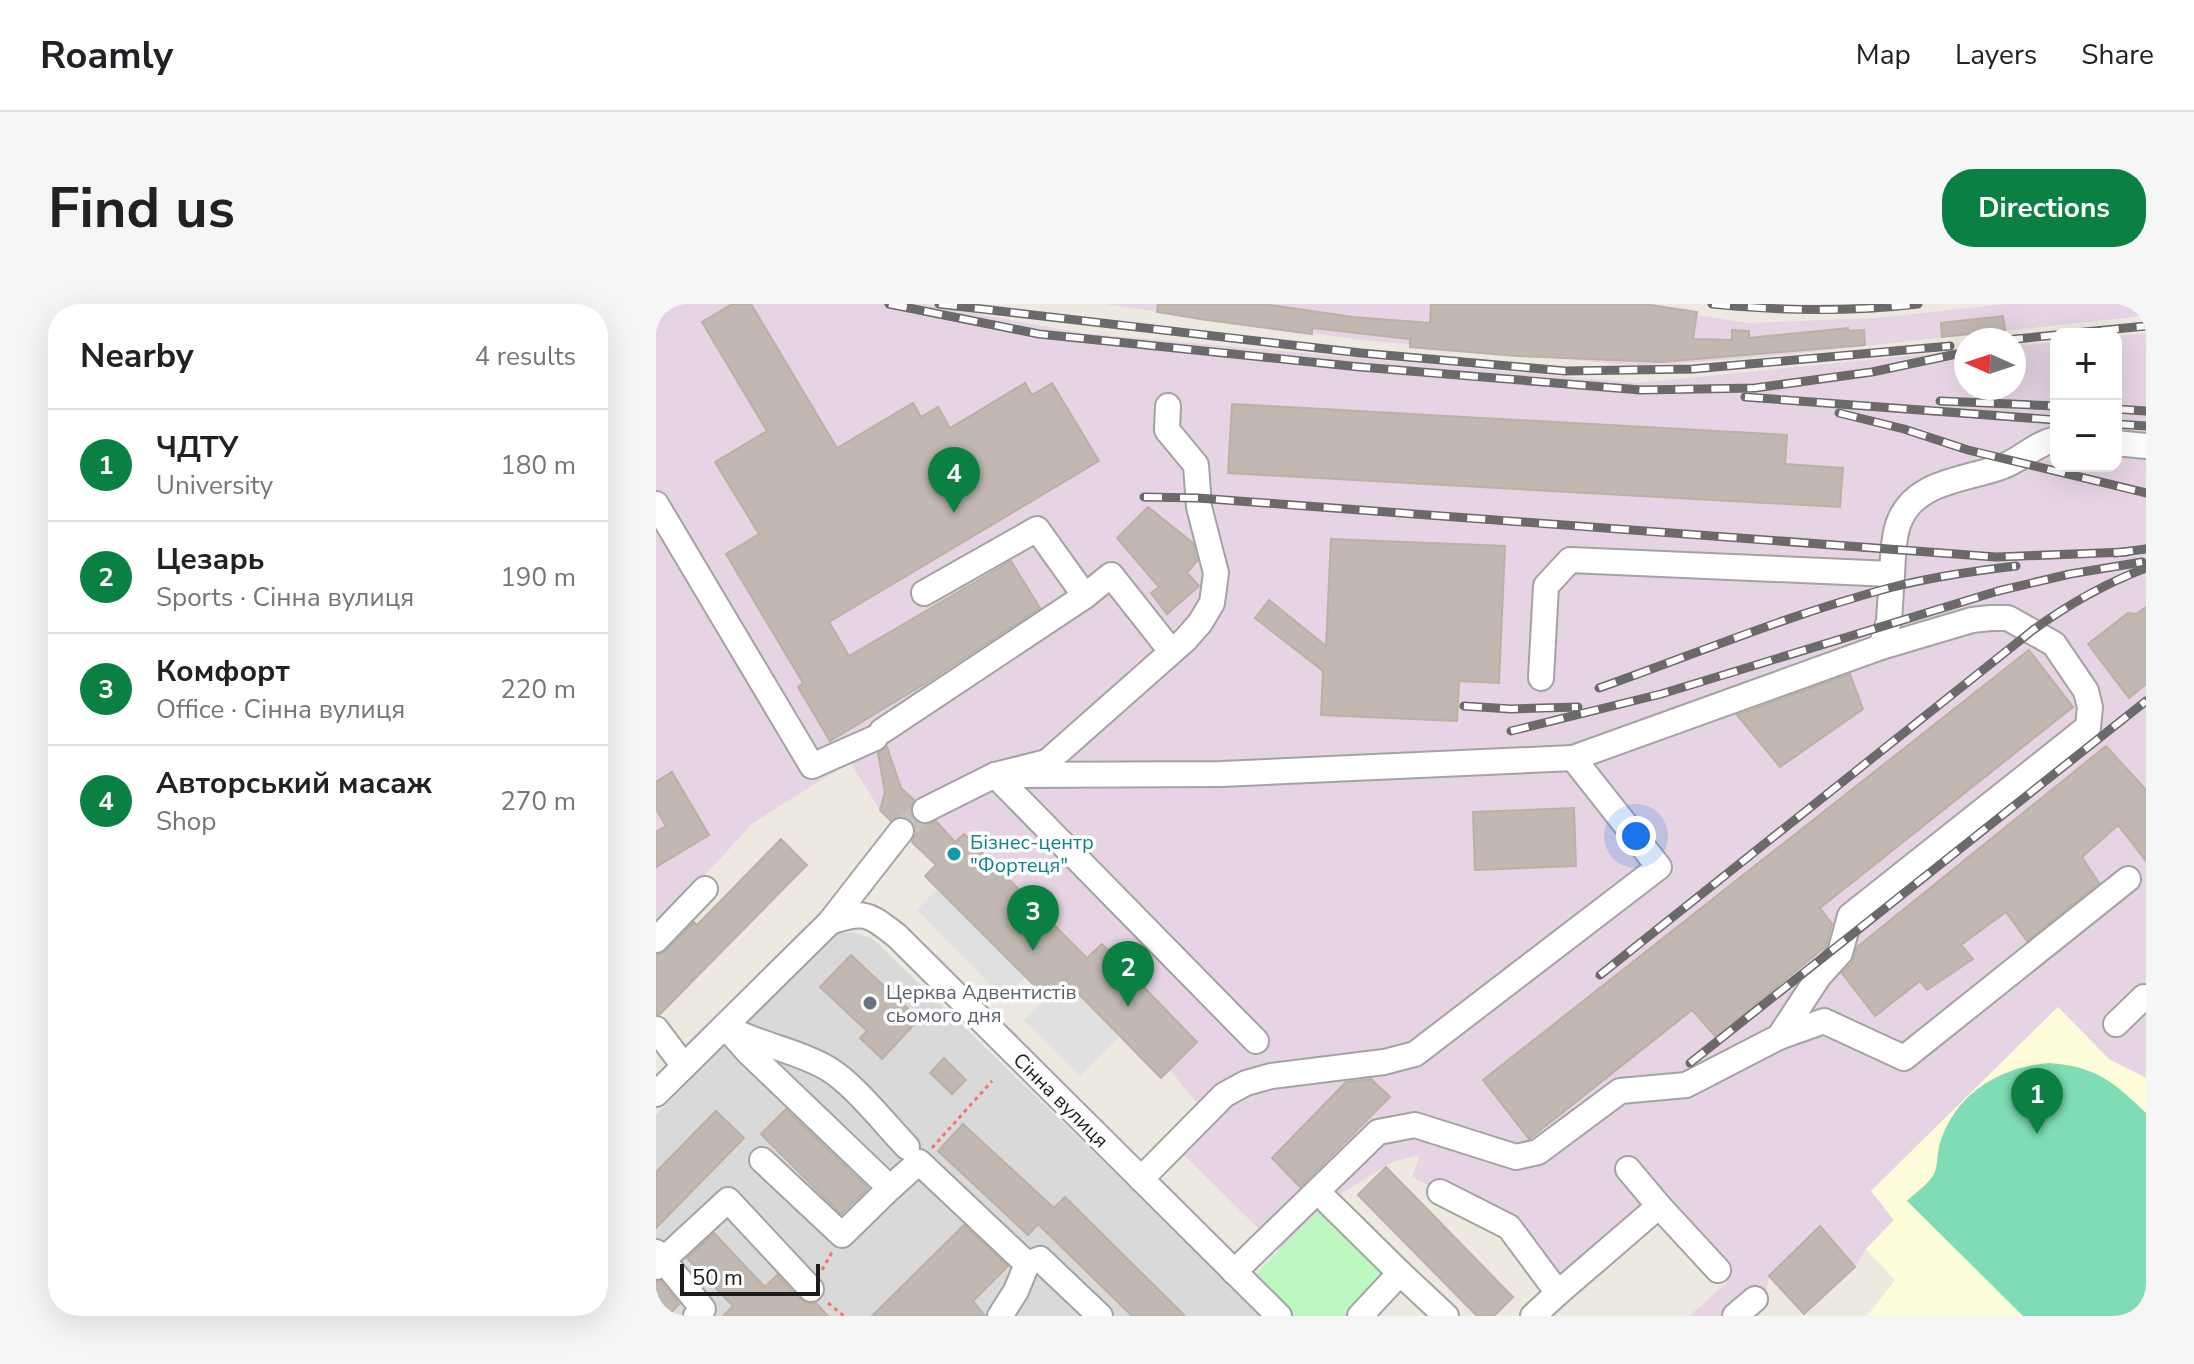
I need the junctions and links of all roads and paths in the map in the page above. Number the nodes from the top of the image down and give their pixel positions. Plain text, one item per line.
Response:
1 (1168, 406) dead end
2 (2050, 440) edge
3 (2122, 444) edge
4 (2146, 446) edge
5 (656, 504) edge
6 (1892, 574) junction
7 (924, 593) dead end
8 (1085, 596) junction
9 (1881, 647) junction
10 (1171, 651) junction
11 (1541, 678) dead end
12 (1573, 758) junction
13 (995, 775) junction
14 (925, 810) tunnel mouth
15 (901, 831) tunnel mouth
16 (2128, 879) dead end
17 (705, 889) dead end
18 (830, 922) junction
19 (656, 940) edge
20 (2145, 997) edge
21 (2116, 1024) dead end
22 (725, 1026) junction
23 (656, 1029) edge
24 (1779, 1037) junction
25 (1256, 1041) dead end
26 (684, 1066) junction
27 (992, 1081) dead end
28 (656, 1094) edge
29 (913, 1155) junction
30 (762, 1160) dead end
31 (1628, 1169) dead end
32 (1141, 1179) junction
33 (890, 1188) junction
34 (1440, 1192) dead end
35 (1328, 1202) dead end
36 (1659, 1206) junction
37 (842, 1235) junction
38 (658, 1260) edge
39 (1027, 1264) junction
40 (1718, 1270) dead end
41 (1234, 1272) junction
42 (1400, 1273) junction
43 (811, 1289) joint
44 (1755, 1299) dead end
45 (1550, 1307) edge
46 (696, 1316) edge
47 (1000, 1316) edge
48 (1100, 1316) edge
49 (1279, 1316) edge
50 (1360, 1316) edge
51 (1446, 1316) edge
52 (1735, 1316) edge

1 - 10 street
2 - 6 street
3 - 4 street
5 - 8 street
6 - 9 street
6 - 11 street
7 - 8 street
8 - 10 street
9 - 12 street
9 - 24 street
10 - 13 street
12 - 13 street
12 - 32 street
13 - 14 street
13 - 25 street
15 - 18 street
16 - 24 street
17 - 19 street
18 - 22 street
18 - 32 street, Сінна вулиця
20 - 21 street
22 - 26 street
22 - 29 street
22 - 33 street
23 - 26 street
24 - 41 street
26 - 28 street
27 - 29 path
29 - 33 street
29 - 39 street
30 - 37 street
31 - 36 street
32 - 41 street, Сінна вулиця
33 - 37 street
34 - 45 street
35 - 42 street
36 - 40 street
36 - 45 street
37 - 43 path
38 - 43 street
38 - 46 street
39 - 47 street
39 - 48 street
41 - 49 street, Сінна вулиця
42 - 50 street
42 - 51 street
44 - 52 street

